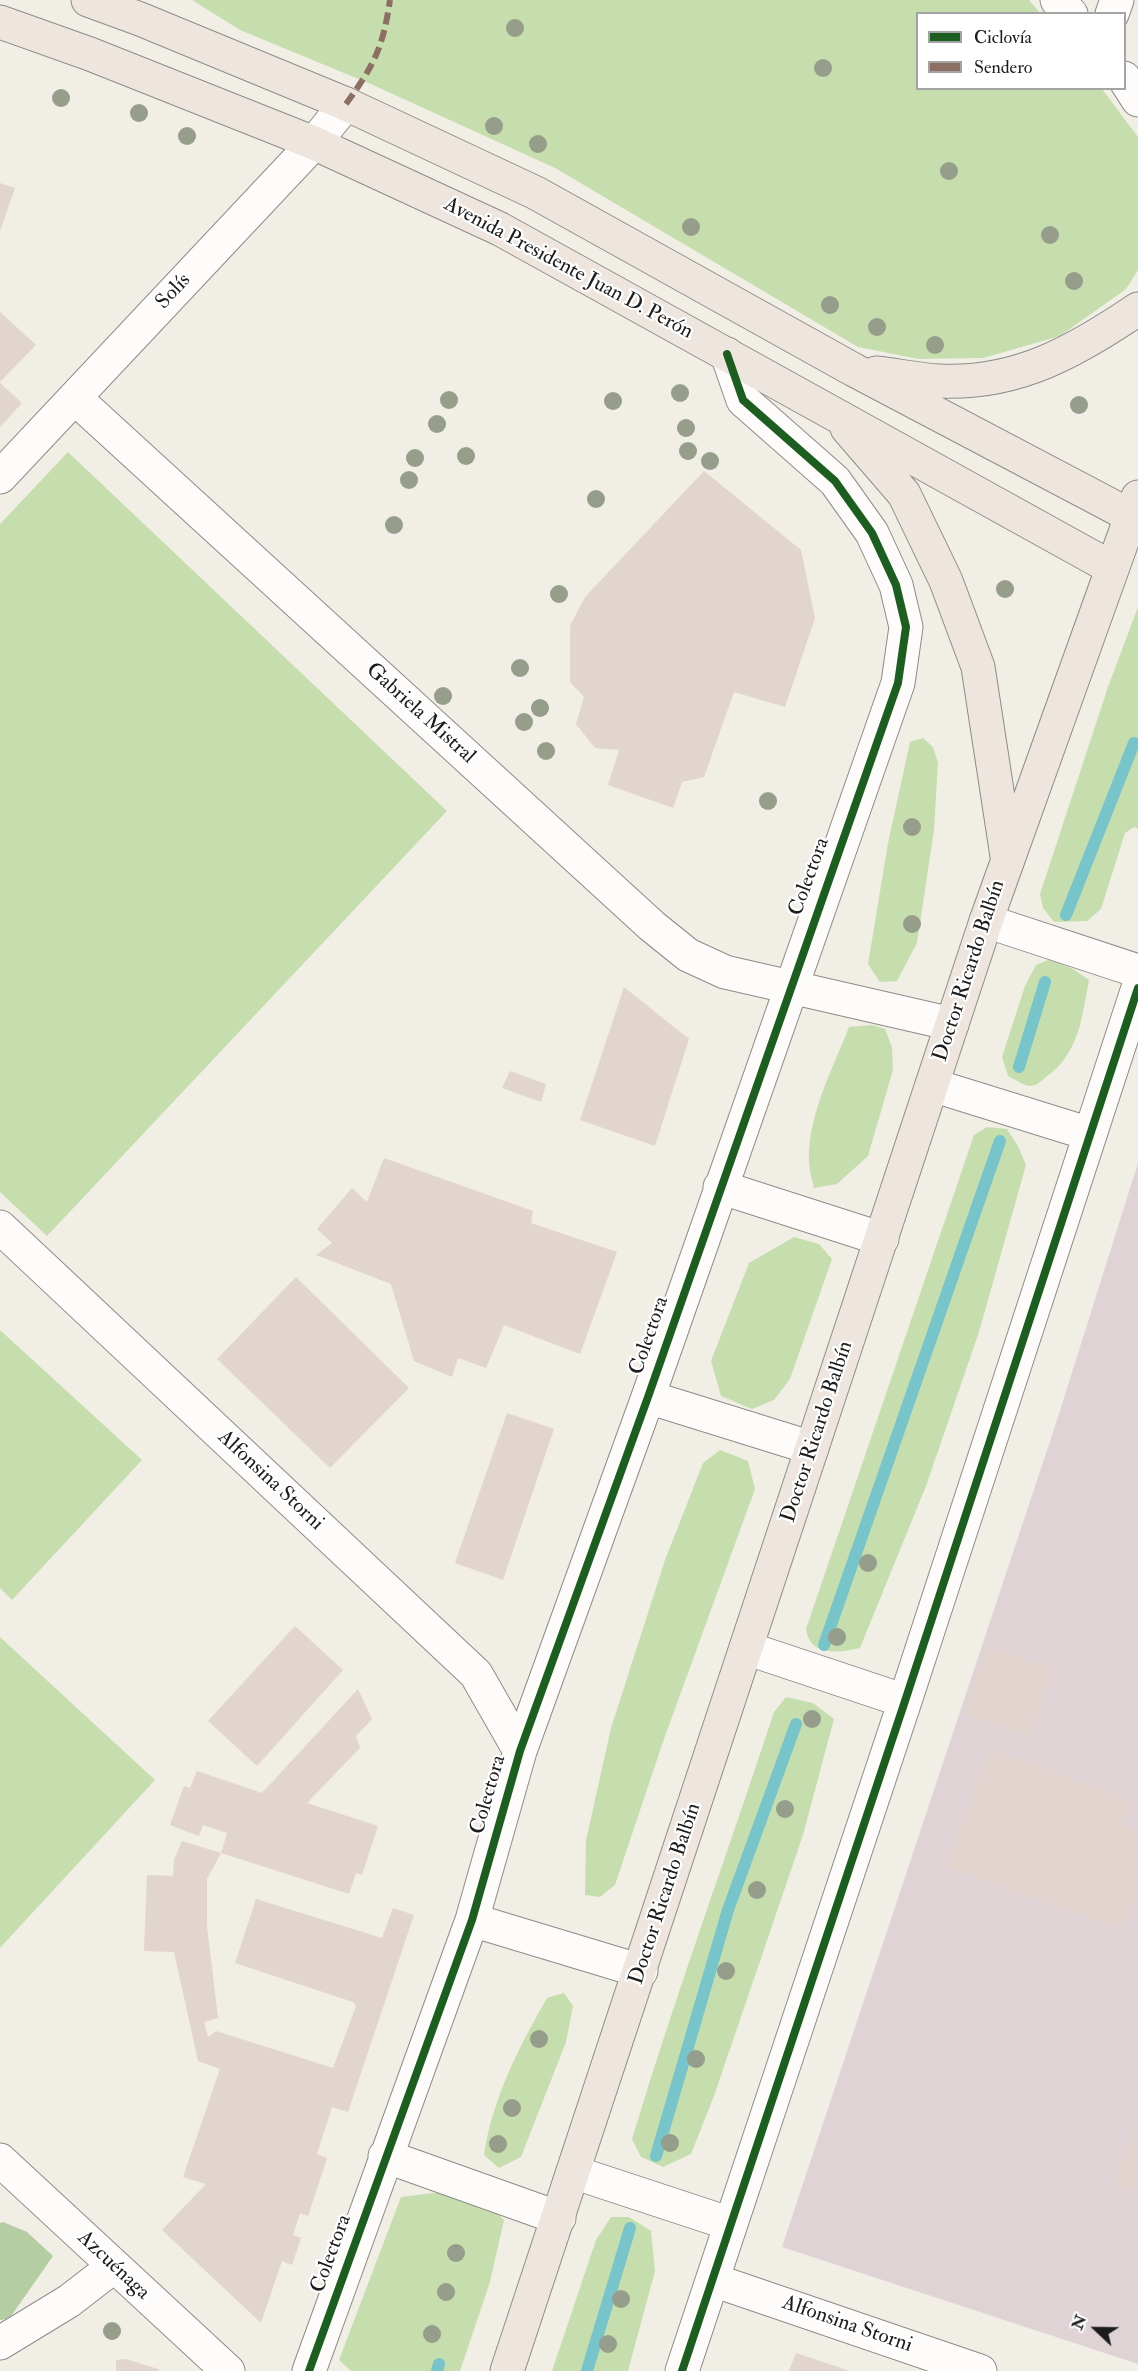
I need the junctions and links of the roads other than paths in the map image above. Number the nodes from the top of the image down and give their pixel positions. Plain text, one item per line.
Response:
1 (88, 0) edge
2 (1057, 0) edge
3 (1069, 12) edge
4 (0, 22) edge
5 (1126, 80) edge
6 (1138, 100) edge
7 (346, 104) junction
8 (314, 143) junction
9 (1138, 309) edge
10 (727, 354) junction
11 (854, 370) junction
12 (75, 398) junction
13 (832, 411) junction
14 (0, 477) edge
15 (1135, 507) edge
16 (1112, 568) junction
17 (1007, 860) junction
18 (986, 921) junction
19 (1138, 972) edge
20 (790, 986) junction
21 (1138, 988) edge
22 (952, 1024) junction
23 (932, 1085) junction
24 (1090, 1134) junction
25 (720, 1187) junction
26 (0, 1227) edge
27 (882, 1239) junction
28 (648, 1397) junction
29 (812, 1448) junction
30 (746, 1648) junction
31 (905, 1701) junction
32 (520, 1751) junction
33 (471, 1920) junction
34 (641, 1971) junction
35 (385, 2156) junction
36 (0, 2160) edge
37 (573, 2172) junction
38 (559, 2218) junction
39 (731, 2224) junction
40 (113, 2267) junction
41 (713, 2280) junction
42 (0, 2343) edge
43 (228, 2371) edge
44 (309, 2371) edge
45 (507, 2371) edge
46 (682, 2371) edge
47 (980, 2371) edge

1 - 7 main road
2 - 3 street
4 - 8 main road, Avenida Presidente Juan D. Perón
5 - 6 street
7 - 8 street, Solís
7 - 11 main road
8 - 10 main road, Avenida Presidente Juan D. Perón
8 - 12 street, Solís
9 - 11 main road
10 - 13 main road, Avenida Presidente Juan D. Perón
10 - 20 street, Colectora
11 - 15 main road
12 - 14 street, Solís
12 - 20 street, Gabriela Mistral
13 - 16 main road, Avenida Presidente Juan D. Perón
13 - 17 main road
15 - 16 main road, Doctor Ricardo Balbín
16 - 17 main road, Doctor Ricardo Balbín
17 - 18 main road, Doctor Ricardo Balbín
18 - 19 street
18 - 22 main road, Doctor Ricardo Balbín
20 - 22 street, Gabriela Mistral
20 - 25 street, Colectora
21 - 24 street
22 - 23 main road, Doctor Ricardo Balbín
23 - 24 street
23 - 27 main road, Doctor Ricardo Balbín
24 - 31 street
25 - 27 street
25 - 28 street, Colectora
26 - 32 street, Alfonsina Storni
27 - 29 main road, Doctor Ricardo Balbín
28 - 29 street
28 - 32 street, Colectora
29 - 30 main road, Doctor Ricardo Balbín
30 - 31 street
30 - 34 main road, Doctor Ricardo Balbín
31 - 39 street
32 - 33 street, Colectora
33 - 34 street
33 - 35 street, Colectora
34 - 37 main road, Doctor Ricardo Balbín
35 - 38 street
35 - 44 street, Colectora
36 - 40 street, Azcuénaga
37 - 38 main road, Doctor Ricardo Balbín
37 - 39 street
38 - 45 main road, Doctor Ricardo Balbín
39 - 41 street
40 - 42 street
40 - 43 street, Azcuénaga
41 - 46 street
41 - 47 street, Alfonsina Storni

